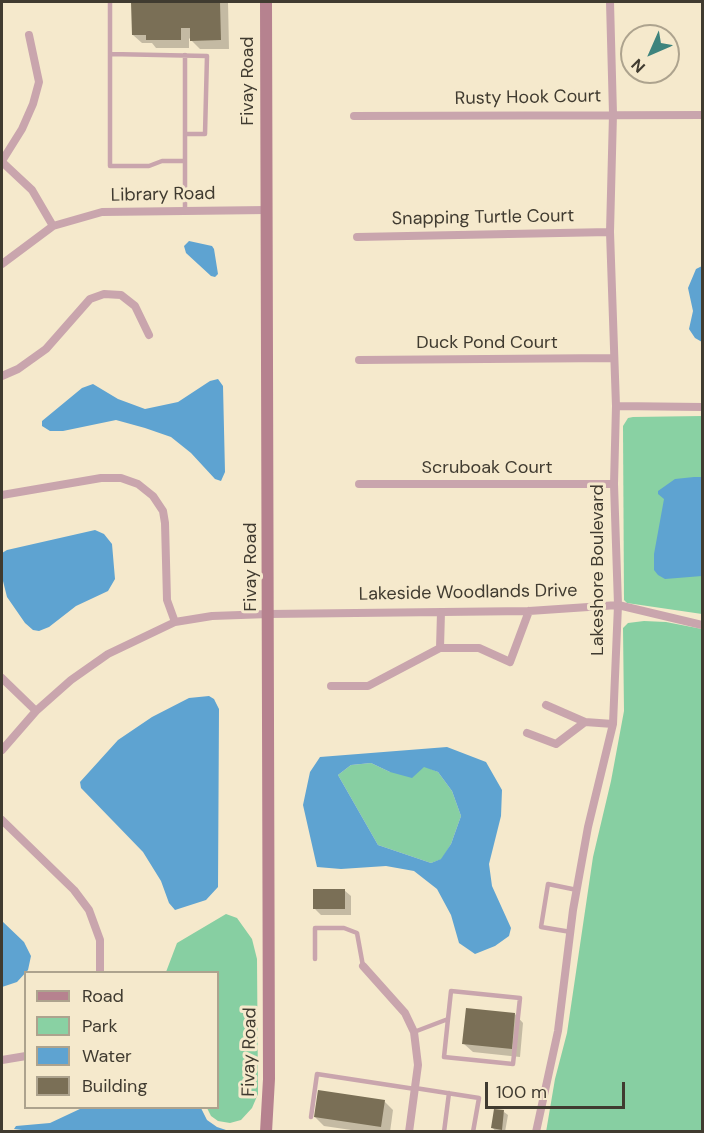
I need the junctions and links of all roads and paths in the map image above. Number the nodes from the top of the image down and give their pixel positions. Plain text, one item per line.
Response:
1 (110, 2) edge
2 (266, 2) edge
3 (610, 2) edge
4 (29, 35) dead end
5 (110, 54) junction
6 (185, 56) junction
7 (613, 114) junction
8 (702, 115) edge
9 (354, 116) dead end
10 (185, 134) junction
11 (2, 161) edge
12 (185, 161) junction
13 (267, 210) junction
14 (185, 211) junction
15 (53, 226) junction
16 (610, 232) junction
17 (357, 237) dead end
18 (2, 264) edge
19 (149, 336) dead end
20 (614, 358) junction
21 (359, 360) dead end
22 (2, 376) edge
23 (616, 406) junction
24 (702, 407) edge
25 (359, 484) dead end
26 (614, 484) junction
27 (2, 495) edge
28 (618, 605) junction
29 (529, 611) junction
30 (441, 612) junction
31 (269, 614) junction
32 (175, 622) junction
33 (702, 625) edge
34 (440, 648) junction
35 (2, 678) edge
36 (331, 686) dead end
37 (546, 705) dead end
38 (36, 711) junction
39 (585, 722) junction
40 (613, 724) junction
41 (527, 733) dead end
42 (2, 750) edge
43 (2, 820) edge
44 (577, 890) junction
45 (571, 932) junction
46 (315, 959) dead end
47 (363, 966) joint
48 (99, 971) edge
49 (448, 1019) junction
50 (414, 1032) junction
51 (24, 1056) edge
52 (2, 1060) edge
53 (415, 1088) junction
54 (449, 1093) junction
55 (311, 1116) dead end
56 (266, 1131) edge
57 (409, 1131) edge
58 (444, 1131) edge
59 (473, 1131) edge
60 (536, 1131) edge

1 - 5 lane
2 - 13 street, Fivay Road
3 - 7 street, Lakeshore Boulevard
4 - 11 street
5 - 6 lane
5 - 12 lane
6 - 10 lane
6 - 10 lane
7 - 8 street, Rusty Hook Court
7 - 9 street, Rusty Hook Court
7 - 16 street, Lakeshore Boulevard
10 - 12 lane
11 - 15 street
12 - 14 lane
13 - 14 street, Library Road
13 - 31 street, Fivay Road
14 - 15 street, Library Road
15 - 18 street, Library Road
16 - 17 street, Snapping Turtle Court
16 - 20 street, Lakeshore Boulevard
19 - 22 street
20 - 21 street, Duck Pond Court
20 - 23 street, Lakeshore Boulevard
23 - 24 street
23 - 26 street, Lakeshore Boulevard
25 - 26 street, Scruboak Court
26 - 28 street, Lakeshore Boulevard
27 - 32 street
28 - 29 street, Lakeside Woodlands Drive
28 - 33 street, Lakeside Woodlands Drive
28 - 40 street, Lakeshore Boulevard
29 - 30 street, Lakeside Woodlands Drive
29 - 34 street
30 - 31 street, Lakeside Woodlands Drive
30 - 34 street
31 - 32 street, Lakeside Woodlands Drive
31 - 56 street, Fivay Road
32 - 38 street, Lakeside Woodlands Drive
34 - 36 street
35 - 38 street
37 - 39 street
38 - 42 street, Lakeside Woodlands Drive
39 - 40 street
39 - 41 street
40 - 44 street, Lakeshore Boulevard
43 - 48 street
44 - 45 street, Lakeshore Boulevard
44 - 45 lane
45 - 60 street, Lakeshore Boulevard
46 - 47 lane
47 - 50 street
49 - 49 lane
49 - 50 lane
50 - 53 street
51 - 52 street
53 - 54 lane
53 - 55 lane
53 - 57 street
54 - 58 lane
54 - 59 lane

